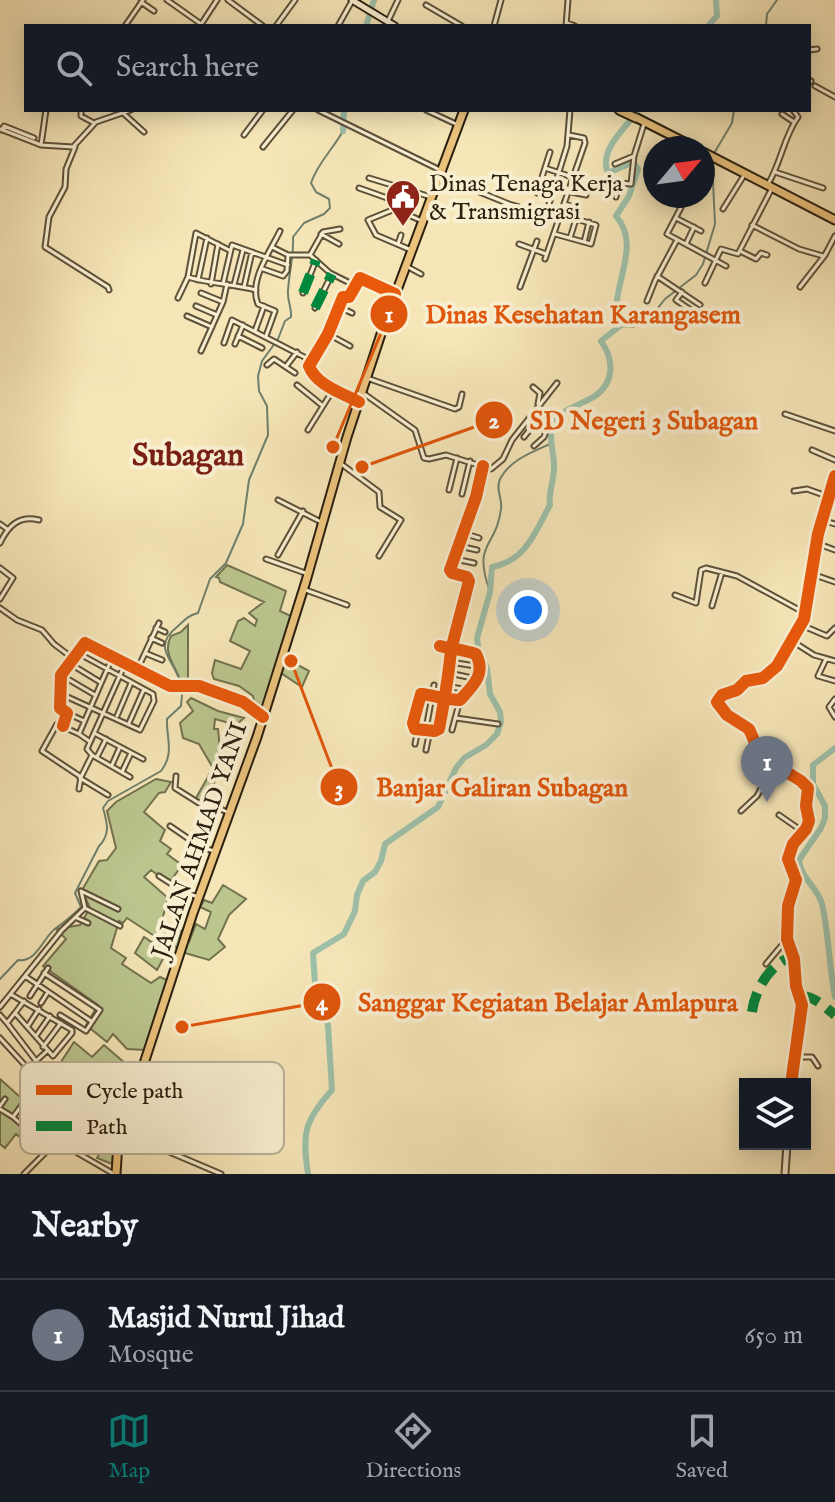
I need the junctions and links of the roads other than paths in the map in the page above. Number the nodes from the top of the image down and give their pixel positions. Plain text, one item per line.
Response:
1 (167, 0) edge
2 (228, 0) edge
3 (295, 0) edge
4 (353, 0) edge
5 (398, 0) edge
6 (501, 0) edge
7 (568, 0) edge
8 (142, 1) edge
9 (215, 1) edge
10 (426, 5) dead end
11 (154, 11) dead end
12 (388, 21) junction
13 (126, 24) edge
14 (200, 24) edge
15 (202, 24) edge
16 (260, 24) edge
17 (277, 24) edge
18 (339, 24) edge
19 (392, 24) edge
20 (459, 24) edge
21 (495, 24) edge
22 (566, 24) edge
23 (817, 49) dead end
24 (811, 50) edge
25 (815, 86) dead end
26 (835, 97) edge
27 (46, 112) edge
28 (81, 112) edge
29 (261, 112) edge
30 (291, 112) edge
31 (322, 112) edge
32 (430, 112) edge
33 (463, 112) edge
34 (570, 112) edge
35 (623, 112) edge
36 (795, 112) edge
37 (123, 113) joint
38 (782, 114) dead end
39 (632, 116) dead end
40 (794, 122) junction
41 (94, 123) junction
42 (644, 124) junction
43 (458, 125) junction
44 (2, 128) edge
45 (144, 132) dead end
46 (244, 135) dead end
47 (569, 135) junction
48 (667, 136) edge
49 (672, 136) edge
50 (34, 138) dead end
51 (41, 145) junction
52 (75, 147) junction
53 (263, 147) dead end
54 (550, 152) dead end
55 (634, 156) junction
56 (715, 160) edge
57 (715, 160) edge
58 (615, 164) dead end
59 (545, 168) junction
60 (440, 170) junction
61 (775, 172) junction
62 (560, 173) junction
63 (573, 177) junction
64 (743, 177) junction
65 (369, 178) dead end
66 (455, 182) dead end
67 (359, 188) dead end
68 (769, 188) junction
69 (823, 188) dead end
70 (569, 191) junction
71 (537, 193) dead end
72 (586, 195) dead end
73 (431, 197) junction
74 (616, 197) dead end
75 (565, 204) junction
76 (576, 208) dead end
77 (681, 208) edge
78 (723, 209) dead end
79 (550, 211) junction
80 (403, 213) junction
81 (562, 215) junction
82 (676, 218) junction
83 (576, 219) junction
84 (422, 221) junction
85 (589, 222) junction
86 (835, 222) edge
87 (752, 225) junction
88 (694, 227) junction
89 (340, 229) dead end
90 (280, 231) dead end
91 (701, 231) dead end
92 (321, 234) junction
93 (555, 234) junction
94 (401, 235) dead end
95 (277, 236) junction
96 (835, 236) edge
97 (207, 238) junction
98 (570, 238) junction
99 (284, 240) dead end
100 (677, 240) junction
101 (537, 241) dead end
102 (584, 242) junction
103 (218, 244) junction
104 (339, 244) dead end
105 (398, 244) junction
106 (519, 244) dead end
107 (686, 244) junction
108 (272, 247) junction
109 (243, 249) junction
110 (229, 250) junction
111 (411, 250) junction
112 (534, 251) junction
113 (252, 252) junction
114 (738, 253) junction
115 (289, 255) junction
116 (310, 255) junction
117 (767, 255) dead end
118 (264, 256) junction
119 (823, 256) junction
120 (316, 260) junction
121 (715, 261) junction
122 (288, 265) junction
123 (405, 266) junction
124 (726, 266) dead end
125 (261, 268) junction
126 (332, 274) junction
127 (421, 274) dead end
128 (657, 276) junction
129 (188, 277) junction
130 (198, 280) junction
131 (705, 283) dead end
132 (211, 284) junction
133 (225, 284) junction
134 (234, 285) junction
135 (356, 286) junction
136 (244, 287) junction
137 (520, 287) dead end
138 (800, 287) dead end
139 (109, 290) dead end
140 (256, 290) junction
141 (682, 292) junction
142 (201, 293) dead end
143 (303, 293) dead end
144 (395, 294) junction
145 (178, 298) dead end
146 (647, 301) dead end
147 (223, 302) junction
148 (700, 305) dead end
149 (196, 306) dead end
150 (264, 306) junction
151 (339, 307) junction
152 (315, 308) dead end
153 (352, 313) dead end
154 (695, 313) dead end
155 (217, 315) junction
156 (187, 316) dead end
157 (243, 325) junction
158 (212, 327) junction
159 (255, 331) junction
160 (328, 334) junction
161 (238, 336) junction
162 (266, 336) junction
163 (224, 343) dead end
164 (235, 344) dead end
165 (350, 346) dead end
166 (262, 348) dead end
167 (201, 351) dead end
168 (297, 352) junction
169 (312, 361) junction
170 (267, 365) dead end
171 (286, 366) junction
172 (295, 373) dead end
173 (367, 378) junction
174 (557, 383) dead end
175 (297, 385) dead end
176 (533, 387) dead end
177 (333, 390) junction
178 (363, 393) junction
179 (462, 394) dead end
180 (359, 402) junction
181 (323, 406) junction
182 (537, 408) junction
183 (532, 414) junction
184 (785, 414) dead end
185 (539, 418) junction
186 (308, 430) dead end
187 (835, 431) edge
188 (524, 437) dead end
189 (534, 446) dead end
190 (812, 450) dead end
191 (457, 458) junction
192 (835, 460) edge
193 (470, 461) junction
194 (340, 463) junction
195 (483, 466) junction
196 (835, 476) edge
197 (449, 490) dead end
198 (794, 491) dead end
199 (462, 494) dead end
200 (828, 497) junction
201 (835, 499) edge
202 (278, 500) dead end
203 (303, 511) junction
204 (39, 520) dead end
205 (821, 520) junction
206 (323, 523) junction
207 (0, 524) edge
208 (835, 524) edge
209 (7, 529) junction
210 (463, 533) junction
211 (1, 536) edge
212 (479, 538) dead end
213 (0, 543) edge
214 (816, 543) junction
215 (459, 546) junction
216 (477, 550) dead end
217 (835, 550) edge
218 (278, 555) dead end
219 (379, 556) dead end
220 (266, 559) dead end
221 (455, 559) junction
222 (474, 563) dead end
223 (0, 568) edge
224 (722, 572) junction
225 (810, 573) junction
226 (308, 574) junction
227 (835, 582) edge
228 (303, 589) junction
229 (675, 595) dead end
230 (0, 599) edge
231 (347, 605) dead end
232 (712, 606) dead end
233 (0, 608) edge
234 (806, 614) junction
235 (801, 625) junction
236 (835, 628) edge
237 (165, 632) dead end
238 (151, 638) junction
239 (792, 641) junction
240 (162, 643) dead end
241 (440, 646) dead end
242 (451, 649) junction
243 (76, 652) junction
244 (145, 653) junction
245 (72, 658) junction
246 (112, 658) junction
247 (826, 659) junction
248 (162, 660) dead end
249 (835, 661) edge
250 (450, 662) junction
251 (69, 663) junction
252 (125, 664) junction
253 (482, 667) junction
254 (138, 668) junction
255 (107, 670) junction
256 (449, 673) junction
257 (61, 675) junction
258 (119, 677) junction
259 (477, 680) junction
260 (835, 681) edge
261 (101, 682) junction
262 (131, 683) junction
263 (434, 685) dead end
264 (447, 686) junction
265 (144, 689) junction
266 (468, 690) junction
267 (61, 694) junction
268 (96, 695) junction
269 (432, 696) junction
270 (445, 698) junction
271 (835, 699) edge
272 (460, 700) junction
273 (90, 708) junction
274 (67, 713) junction
275 (103, 713) junction
276 (263, 717) junction
277 (835, 717) edge
278 (116, 718) junction
279 (456, 718) junction
280 (84, 721) junction
281 (128, 724) junction
282 (498, 724) dead end
283 (63, 726) junction
284 (418, 729) junction
285 (428, 730) junction
286 (452, 730) dead end
287 (94, 733) junction
288 (79, 734) junction
289 (106, 739) junction
290 (90, 741) junction
291 (415, 744) dead end
292 (120, 747) junction
293 (426, 750) dead end
294 (131, 753) junction
295 (92, 755) junction
296 (97, 757) junction
297 (143, 759) dead end
298 (112, 765) junction
299 (774, 765) junction
300 (122, 772) junction
301 (176, 776) dead end
302 (81, 777) junction
303 (130, 777) dead end
304 (79, 789) dead end
305 (108, 795) dead end
306 (741, 811) dead end
307 (228, 813) junction
308 (779, 815) dead end
309 (170, 826) dead end
310 (804, 832) junction
311 (215, 851) junction
312 (159, 876) dead end
313 (198, 898) junction
314 (85, 908) junction
315 (118, 909) dead end
316 (77, 918) junction
317 (88, 923) dead end
318 (120, 926) dead end
319 (787, 939) junction
320 (766, 964) dead end
321 (48, 968) dead end
322 (44, 973) junction
323 (25, 976) junction
324 (37, 985) junction
325 (48, 992) junction
326 (12, 995) junction
327 (30, 996) dead end
328 (24, 1001) junction
329 (41, 1003) dead end
330 (0, 1007) edge
331 (39, 1009) junction
332 (15, 1013) junction
333 (0, 1015) edge
334 (60, 1015) dead end
335 (50, 1016) junction
336 (92, 1022) junction
337 (7, 1023) junction
338 (61, 1023) junction
339 (27, 1027) junction
340 (35, 1037) junction
341 (0, 1038) edge
342 (45, 1049) junction
343 (797, 1057) junction
344 (21, 1062) edge
345 (145, 1062) edge
346 (818, 1066) dead end
347 (792, 1078) edge
348 (5, 1099) dead end
349 (0, 1107) edge
350 (20, 1107) edge
351 (13, 1117) junction
352 (20, 1123) edge
353 (787, 1150) edge
354 (44, 1154) edge
355 (80, 1154) edge
356 (117, 1154) edge
357 (174, 1154) edge
358 (24, 1174) edge
359 (115, 1174) edge
360 (221, 1174) edge
361 (785, 1174) edge

1 - 14 street
2 - 16 street
3 - 17 street
4 - 12 street
4 - 18 street
5 - 12 street
6 - 21 street
7 - 22 street
8 - 11 street
8 - 13 street
9 - 15 street
10 - 20 street
12 - 19 street
23 - 24 street
25 - 26 street
27 - 51 street
28 - 41 street
29 - 46 street
30 - 53 street
31 - 60 street
32 - 43 street
33 - 43 highway, JALAN AHMAD YANI
34 - 47 street
35 - 39 highway
36 - 40 street
37 - 41 street
37 - 45 street
38 - 40 street
40 - 61 street
41 - 52 street
42 - 48 highway
42 - 49 highway
42 - 55 street
43 - 60 highway, JALAN AHMAD YANI
44 - 50 street
44 - 51 street
47 - 62 street
47 - 63 street
51 - 52 street
52 - 139 street
54 - 59 street
55 - 58 street
55 - 74 street
56 - 64 highway
57 - 68 highway
59 - 62 street
59 - 71 street
60 - 73 highway, JALAN AHMAD YANI
61 - 68 street
61 - 69 street
62 - 63 street
62 - 79 street
63 - 70 street
64 - 68 highway
64 - 78 street
65 - 73 street
66 - 79 street
67 - 80 street
68 - 86 highway
68 - 87 street
70 - 72 street
70 - 75 street
73 - 84 highway, JALAN AHMAD YANI
75 - 76 street
75 - 81 street
77 - 82 street
79 - 81 street
80 - 84 street
80 - 105 street
81 - 83 street
81 - 93 street
82 - 88 street
82 - 100 street
83 - 85 street
83 - 98 street
84 - 111 highway, JALAN AHMAD YANI
85 - 102 street
85 - 102 street
87 - 114 street
87 - 119 street
88 - 91 street
88 - 107 street
89 - 92 street
90 - 95 street
92 - 104 street
92 - 116 street
93 - 98 street
93 - 112 street
94 - 105 street
95 - 99 street
95 - 108 street
96 - 119 street
97 - 103 street
97 - 129 street
97 - 130 street
98 - 102 street
100 - 107 street
100 - 128 street
101 - 112 street
103 - 110 street
103 - 132 street
105 - 111 street
106 - 112 street
107 - 121 street
108 - 115 street
108 - 118 street
109 - 110 street
109 - 113 street
109 - 134 street
110 - 133 street
111 - 123 highway, JALAN AHMAD YANI
112 - 137 street
113 - 118 street
113 - 136 street
114 - 117 street
114 - 121 street
115 - 116 street
115 - 122 street
116 - 120 street
118 - 122 street
118 - 125 street
119 - 138 street
120 - 126 street
120 - 143 street
121 - 124 street
121 - 131 street
122 - 125 street
123 - 127 street
123 - 144 highway, JALAN AHMAD YANI
125 - 140 street
126 - 135 street
126 - 152 street
128 - 141 street
128 - 146 street
129 - 130 street
129 - 145 street
130 - 132 street
132 - 133 street
133 - 134 street
133 - 147 street
134 - 136 street
135 - 144 street
135 - 151 street
136 - 140 street
140 - 150 street
141 - 148 street
141 - 154 street
142 - 147 street
144 - 173 highway, JALAN AHMAD YANI
147 - 155 street
149 - 155 street
150 - 159 street
150 - 162 street
151 - 153 street
151 - 160 street
155 - 158 street
156 - 158 street
157 - 159 street
157 - 161 street
157 - 163 street
158 - 167 street
159 - 162 street
160 - 165 street
160 - 169 street
161 - 164 street
161 - 166 street
162 - 168 street
168 - 169 street
168 - 171 street
169 - 177 street
170 - 171 street
171 - 172 street
173 - 178 highway, JALAN AHMAD YANI
173 - 179 street
174 - 182 street
175 - 181 street
176 - 182 street
177 - 180 street
177 - 181 street
178 - 180 highway, JALAN AHMAD YANI
178 - 191 street
180 - 194 highway, JALAN AHMAD YANI
181 - 186 street
182 - 183 street
183 - 185 street
183 - 195 street
184 - 187 street
185 - 188 street
185 - 189 street
190 - 192 street
191 - 193 street
191 - 197 street
193 - 195 street
193 - 199 street
194 - 206 highway, JALAN AHMAD YANI
194 - 219 street
195 - 210 street
196 - 200 street
198 - 200 street
200 - 201 street
200 - 205 street
202 - 203 street
203 - 206 street
203 - 218 street
204 - 209 street
205 - 208 street
205 - 214 street
206 - 226 highway, JALAN AHMAD YANI
207 - 209 street
209 - 211 street
210 - 212 street
210 - 215 street
211 - 213 street
214 - 217 street
214 - 225 street
215 - 216 street
215 - 221 street
220 - 226 street
221 - 222 street
221 - 242 street
223 - 230 street
224 - 229 street
224 - 232 street
224 - 234 street
225 - 227 street
225 - 234 street
226 - 228 highway, JALAN AHMAD YANI
228 - 231 street
228 - 276 highway, JALAN AHMAD YANI
233 - 245 street
234 - 235 street
235 - 236 street
235 - 239 street
237 - 238 street
238 - 240 street
238 - 244 street
239 - 247 street
239 - 299 street
241 - 242 street
242 - 250 street
242 - 253 street
243 - 245 street
243 - 246 street
243 - 255 street
244 - 248 street
244 - 254 street
245 - 251 street
246 - 252 street
246 - 255 street
247 - 249 street
247 - 260 street
250 - 253 street
250 - 256 street
251 - 257 street
251 - 261 street
252 - 254 street
252 - 258 street
253 - 259 street
254 - 276 street
255 - 258 street
255 - 261 street
256 - 259 street
256 - 264 street
257 - 267 street
257 - 268 street
258 - 262 street
258 - 275 street
259 - 266 street
261 - 268 street
262 - 265 street
262 - 278 street
263 - 269 street
264 - 266 street
264 - 270 street
265 - 281 street
265 - 281 street
266 - 272 street
267 - 273 street
267 - 274 street
268 - 273 street
269 - 270 street
269 - 284 street
269 - 285 street
270 - 272 street
270 - 285 street
271 - 277 street
272 - 279 street
273 - 275 street
273 - 280 street
274 - 280 street
274 - 283 street
275 - 278 street
275 - 287 street
276 - 307 highway, JALAN AHMAD YANI
278 - 281 street
279 - 282 street
279 - 286 street
280 - 288 street
283 - 288 street
283 - 302 street
284 - 285 street
284 - 291 street
285 - 293 street
287 - 289 street
287 - 290 street
288 - 290 street
289 - 292 street
289 - 296 street
290 - 295 street
292 - 294 street
292 - 298 street
294 - 297 street
294 - 300 street
295 - 296 street
295 - 302 street
296 - 298 street
298 - 300 street
299 - 306 street
299 - 310 street
300 - 303 street
301 - 307 street
302 - 304 street
302 - 305 street
307 - 311 highway, JALAN AHMAD YANI
308 - 310 street
309 - 311 street
310 - 319 street
311 - 313 highway, JALAN AHMAD YANI
312 - 313 street
313 - 345 highway, JALAN AHMAD YANI
314 - 315 street
314 - 316 street
314 - 318 street
316 - 317 street
316 - 323 street
319 - 320 street
319 - 343 street
321 - 322 street
322 - 324 street
322 - 336 street
323 - 324 street
323 - 326 street
324 - 325 street
324 - 327 street
325 - 329 street
325 - 336 street
326 - 328 street
326 - 330 street
328 - 331 street
328 - 332 street
331 - 335 street
331 - 339 street
332 - 337 street
332 - 339 street
333 - 337 street
334 - 336 street
335 - 338 street
335 - 340 street
337 - 342 street
338 - 342 street
338 - 342 street
339 - 340 street
340 - 342 street
341 - 344 street
343 - 346 street
343 - 347 street
348 - 349 street
349 - 351 street
350 - 351 street
351 - 352 street
353 - 361 street
354 - 358 street
355 - 359 street
356 - 359 highway, JALAN AHMAD YANI
357 - 360 street

